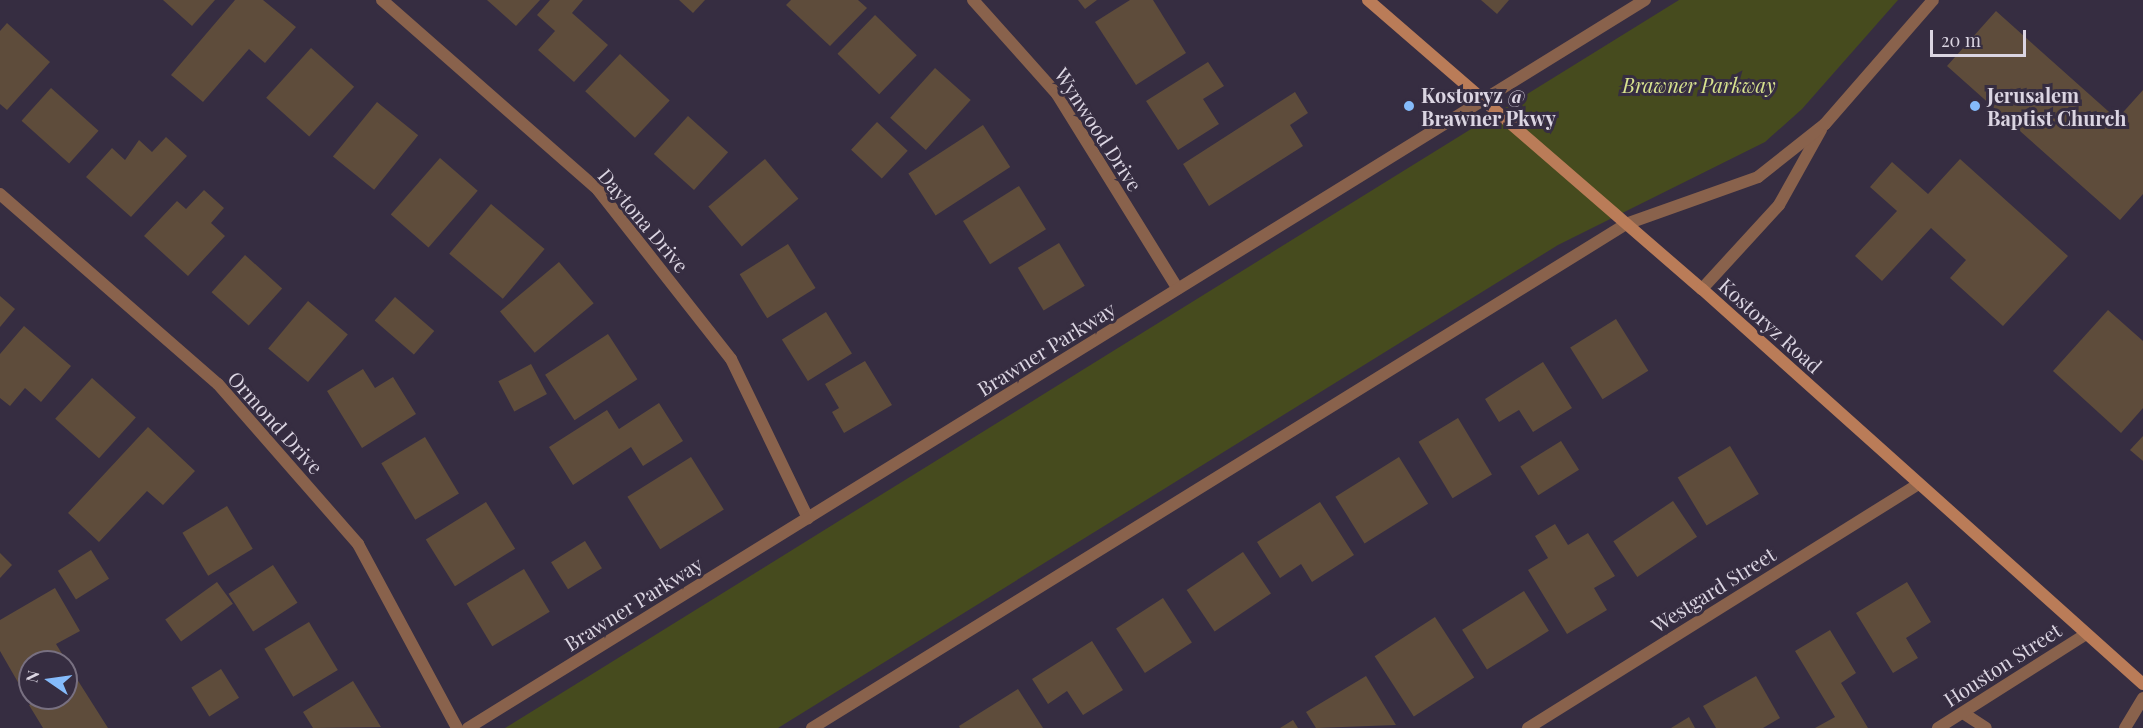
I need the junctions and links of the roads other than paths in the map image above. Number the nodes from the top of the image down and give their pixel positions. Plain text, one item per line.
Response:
1 (382, 0) edge
2 (973, 0) edge
3 (1368, 0) edge
4 (1644, 0) edge
5 (1934, 0) edge
6 (1482, 100) junction
7 (1825, 123) junction
8 (0, 194) edge
9 (1626, 224) junction
10 (1178, 289) junction
11 (1702, 289) junction
12 (1918, 484) junction
13 (808, 518) junction
14 (2086, 634) junction
15 (2143, 684) edge
16 (2143, 698) edge
17 (1964, 712) junction
18 (457, 728) edge
19 (468, 728) edge
20 (812, 728) edge
21 (1528, 728) edge
22 (1938, 728) edge
23 (1986, 728) edge
24 (2125, 728) edge

1 - 13 street, Daytona Drive
2 - 10 street, Wynwood Drive
3 - 6 main road, Kostoryz Road
4 - 6 street, Brawner Parkway
5 - 7 street
6 - 9 main road, Kostoryz Road
6 - 10 street, Brawner Parkway
7 - 9 street
7 - 11 street
8 - 18 street, Ormond Drive
9 - 11 main road, Kostoryz Road
9 - 20 street
10 - 13 street, Brawner Parkway
11 - 12 main road, Kostoryz Road
12 - 14 main road, Kostoryz Road
12 - 21 street, Westgard Street
13 - 19 street, Brawner Parkway
14 - 15 main road, Kostoryz Road
14 - 17 street, Houston Street
16 - 24 street
17 - 22 street, Houston Street
17 - 23 street

